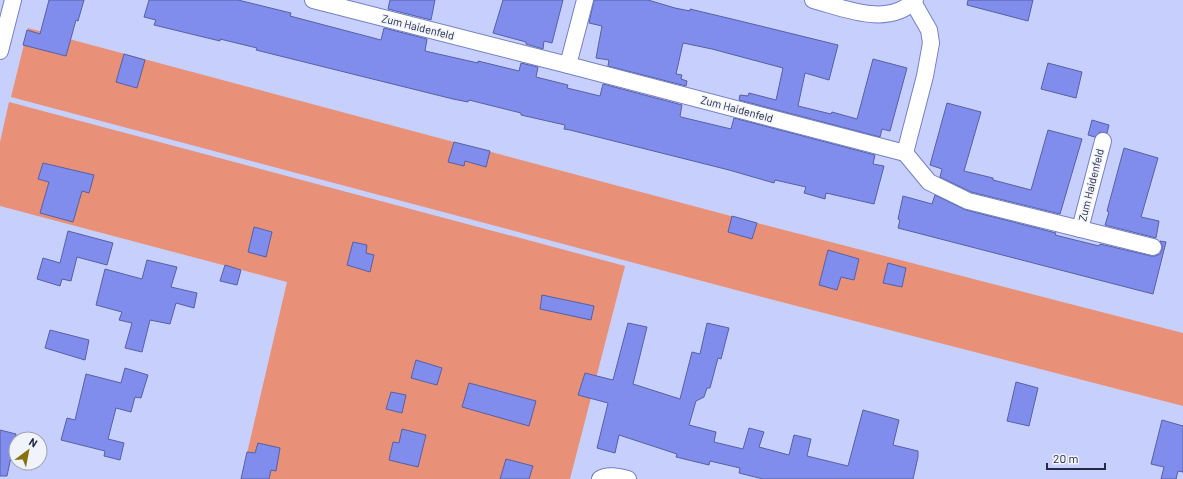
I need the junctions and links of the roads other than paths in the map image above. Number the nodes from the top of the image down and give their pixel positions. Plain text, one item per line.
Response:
1 (13, 0) edge
2 (313, 0) edge
3 (585, 0) edge
4 (812, 0) edge
5 (914, 1) edge
6 (0, 51) edge
7 (568, 65) junction
8 (1102, 141) dead end
9 (905, 153) junction
10 (1080, 229) junction
11 (1153, 247) dead end
12 (601, 478) edge
13 (628, 479) edge

1 - 6 street
2 - 7 street, Zum Haidenfeld
3 - 7 street
4 - 5 street
5 - 9 street
7 - 9 street, Zum Haidenfeld
8 - 10 street, Zum Haidenfeld
9 - 10 street, Zum Haidenfeld
10 - 11 street, Zum Haidenfeld
12 - 13 street

